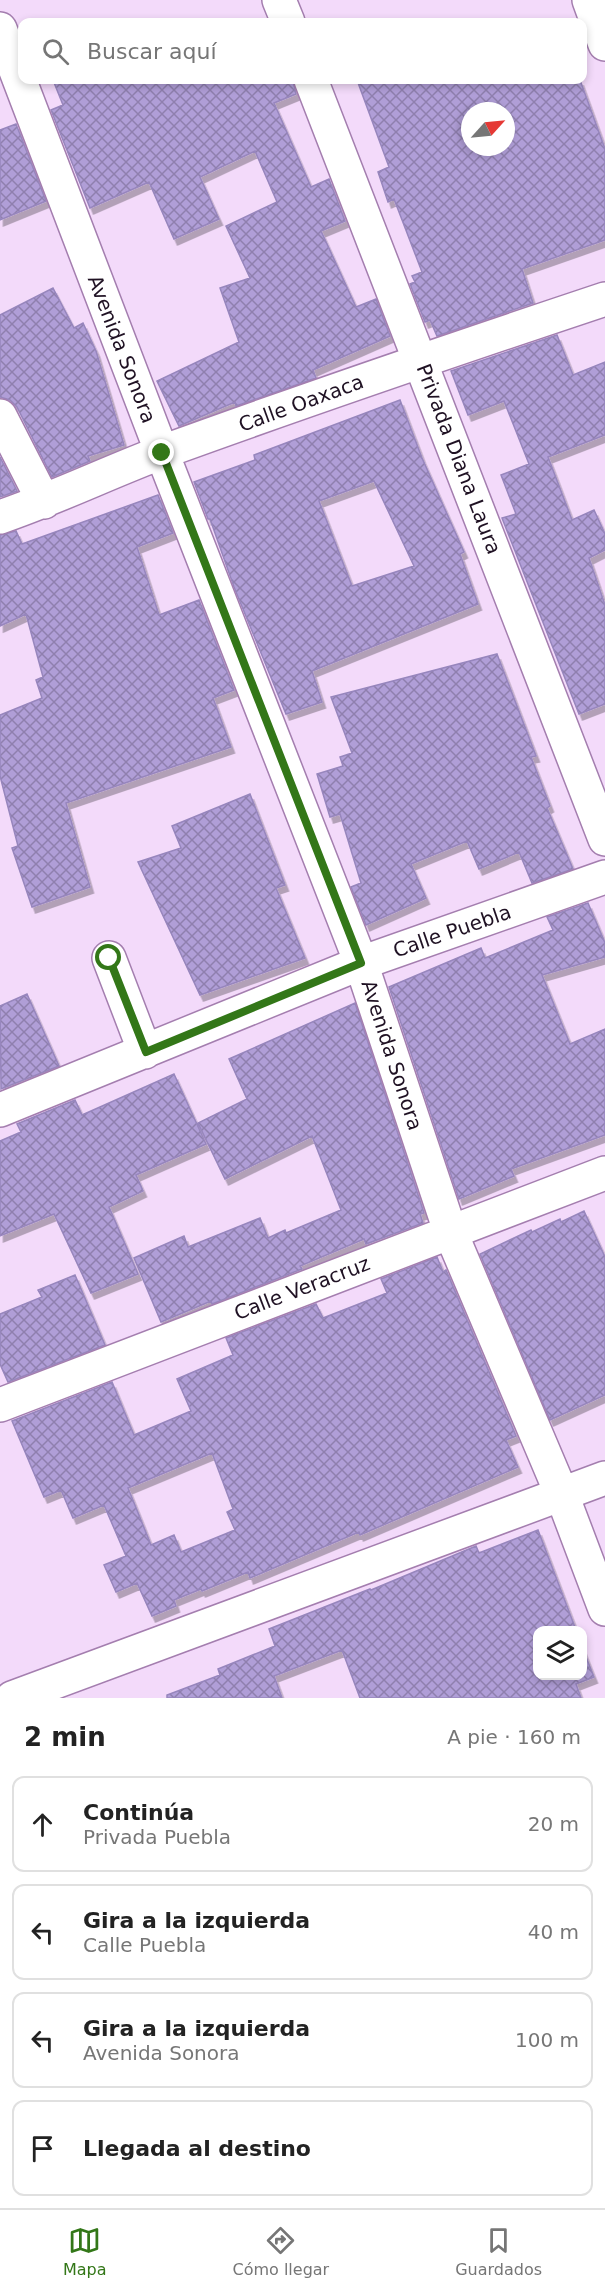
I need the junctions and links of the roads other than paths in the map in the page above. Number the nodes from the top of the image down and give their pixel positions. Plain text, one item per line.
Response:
1 (279, 0) edge
2 (589, 0) edge
3 (286, 18) edge
4 (0, 29) edge
5 (605, 44) edge
6 (18, 76) edge
7 (21, 84) edge
8 (313, 84) edge
9 (605, 299) edge
10 (421, 360) junction
11 (0, 416) edge
12 (162, 453) junction
13 (44, 502) junction
14 (0, 518) edge
15 (605, 839) edge
16 (605, 877) edge
17 (109, 958) dead end
18 (361, 963) junction
19 (146, 1052) junction
20 (0, 1110) edge
21 (605, 1173) edge
22 (450, 1231) junction
23 (0, 1405) edge
24 (605, 1478) edge
25 (562, 1495) junction
26 (605, 1609) edge
27 (46, 1692) edge
28 (12, 1698) edge

1 - 3 street
2 - 5 street
4 - 6 street, Avenida Sonora
7 - 12 street, Avenida Sonora
8 - 10 street, Privada Diana Laura
9 - 10 street, Calle Oaxaca
10 - 12 street, Calle Oaxaca
10 - 15 street, Privada Diana Laura
11 - 13 street
12 - 13 street, Calle Oaxaca
12 - 18 street, Avenida Sonora
13 - 14 street, Calle Oaxaca
16 - 18 street, Calle Puebla
17 - 19 street
18 - 19 street, Calle Puebla
18 - 22 street, Avenida Sonora
19 - 20 street, Calle Puebla
21 - 22 street, Calle Veracruz
22 - 23 street, Calle Veracruz
22 - 25 street, Avenida Sonora
24 - 25 street
25 - 26 street, Avenida Sonora
25 - 27 street
27 - 28 street

